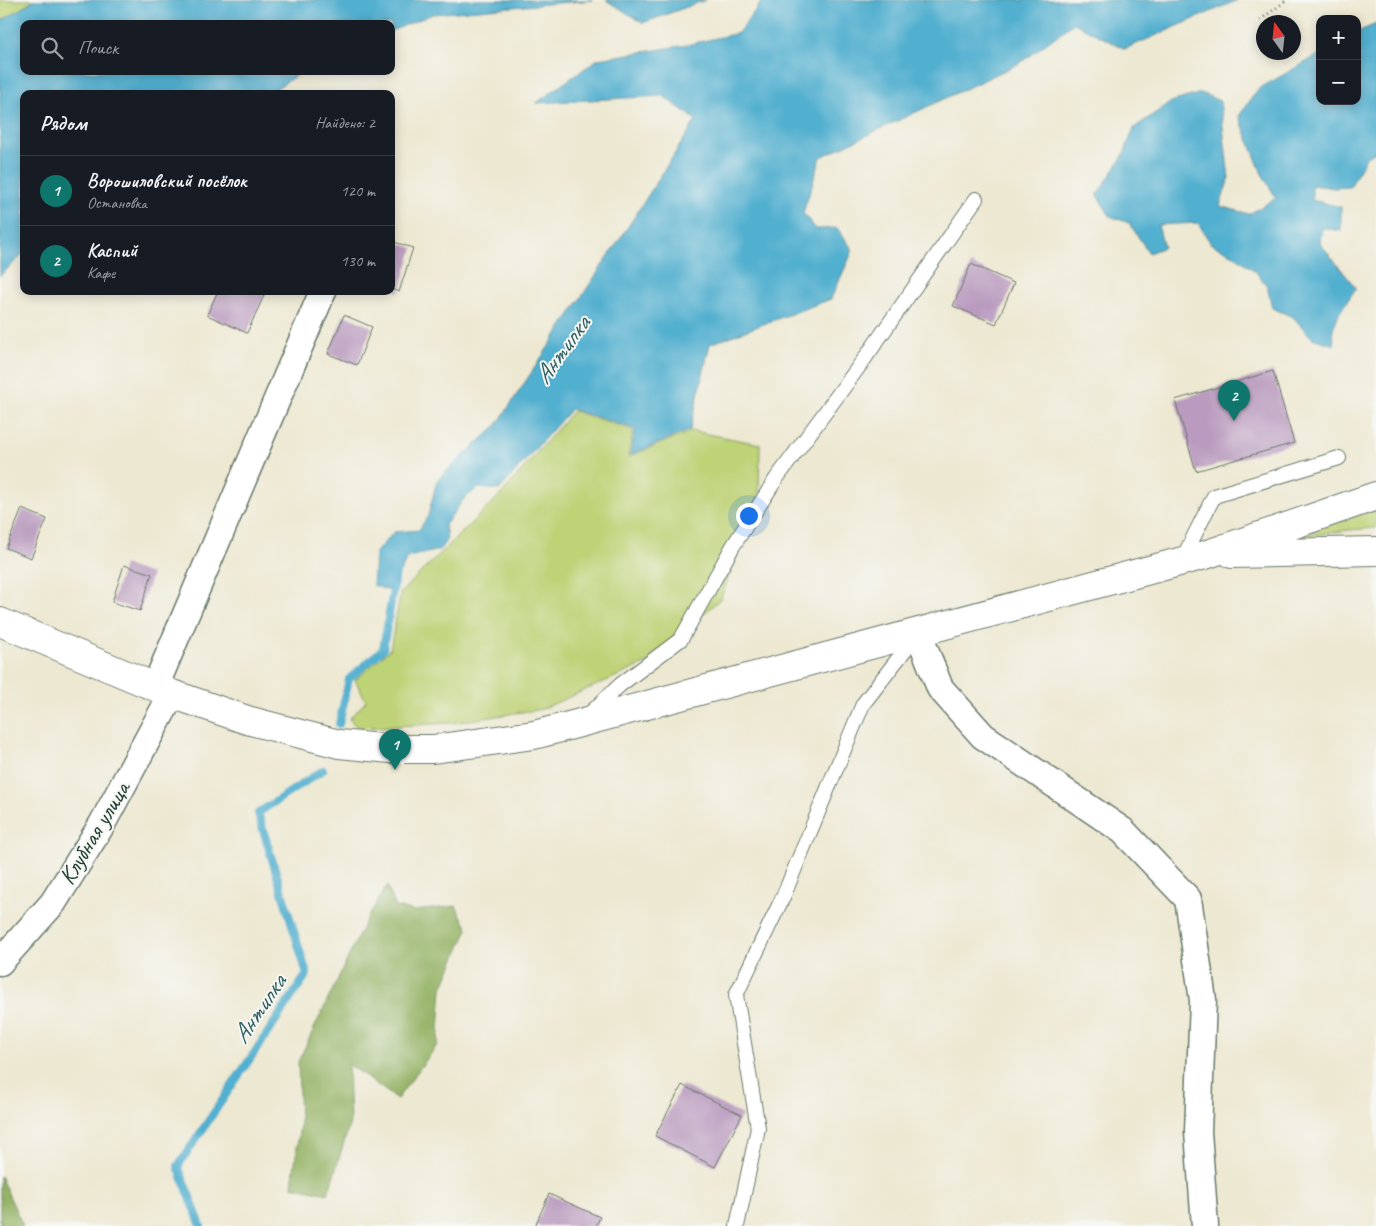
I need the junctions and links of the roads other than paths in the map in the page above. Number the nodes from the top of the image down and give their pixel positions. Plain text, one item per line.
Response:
1 (976, 199) dead end
2 (321, 295) edge
3 (1339, 458) dead end
4 (1376, 496) edge
5 (1376, 551) edge
6 (1193, 558) junction
7 (0, 622) edge
8 (918, 632) junction
9 (164, 690) junction
10 (580, 723) junction
11 (0, 962) edge
12 (737, 1226) edge
13 (1205, 1226) edge

1 - 10 lane
2 - 9 street, Клубная улица
3 - 6 lane
4 - 6 main road
5 - 6 main road
6 - 8 main road
7 - 9 main road
8 - 10 main road
8 - 12 lane
8 - 13 street
9 - 10 main road
9 - 11 street, Клубная улица

